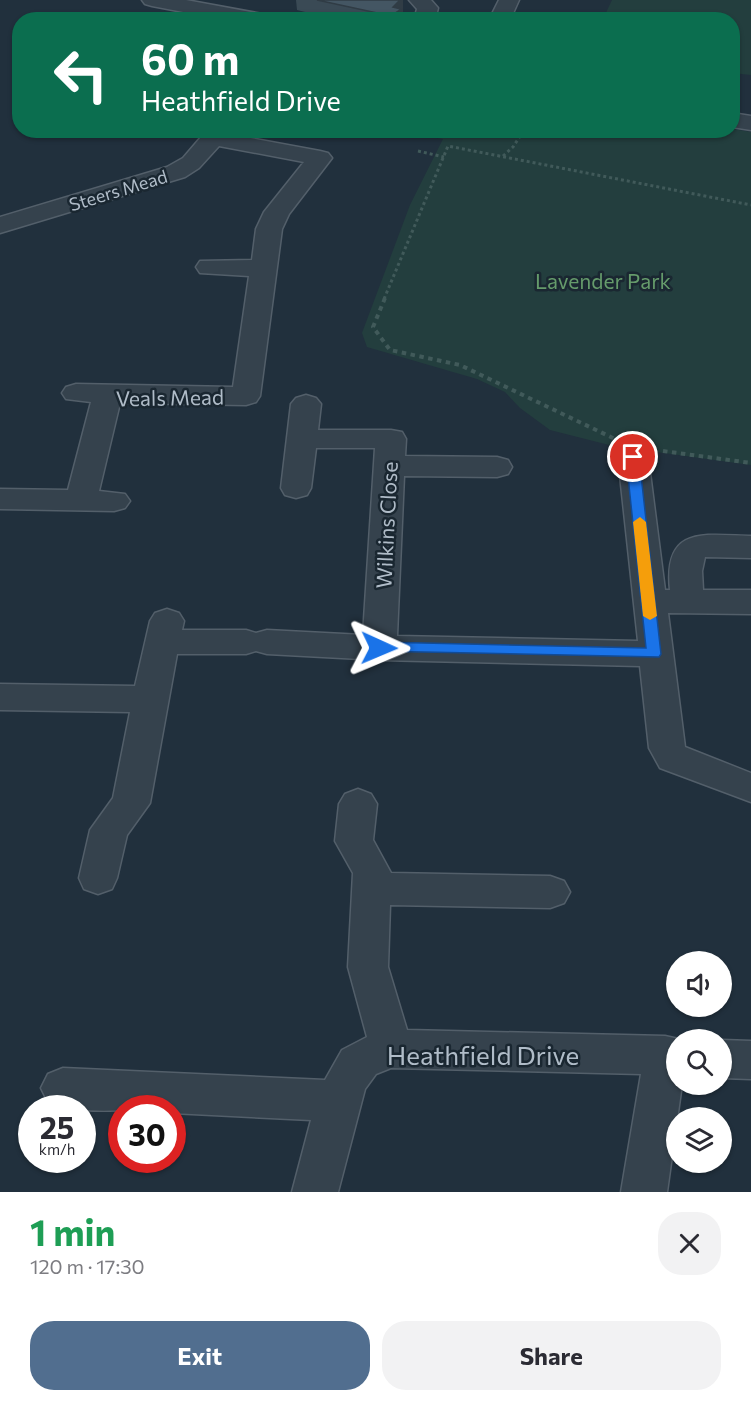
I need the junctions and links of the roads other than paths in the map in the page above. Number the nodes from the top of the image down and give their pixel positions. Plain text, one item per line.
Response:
1 (152, 0) edge
2 (419, 0) edge
3 (242, 12) edge
4 (427, 12) edge
5 (213, 138) edge
6 (234, 138) edge
7 (0, 225) edge
8 (209, 267) dead end
9 (262, 268) junction
10 (76, 393) dead end
11 (108, 394) junction
12 (306, 404) dead end
13 (302, 439) junction
14 (637, 450) road end
15 (391, 452) junction
16 (497, 467) dead end
17 (296, 488) dead end
18 (0, 499) edge
19 (81, 500) junction
20 (114, 501) dead end
21 (751, 547) edge
22 (688, 600) junction
23 (649, 602) junction
24 (751, 602) edge
25 (379, 648) junction
26 (654, 654) junction
27 (0, 697) edge
28 (150, 699) junction
29 (751, 788) edge
30 (358, 804) dead end
31 (98, 878) dead end
32 (372, 889) junction
33 (550, 892) dead end
34 (391, 1049) junction
35 (666, 1056) edge
36 (732, 1059) edge
37 (751, 1060) edge
38 (666, 1081) edge
39 (63, 1088) dead end
40 (340, 1101) junction
41 (315, 1192) edge
42 (644, 1192) edge

1 - 3 street
2 - 4 street
5 - 7 street, Steers Mead
6 - 9 street, Veals Mead
8 - 9 street
9 - 11 street, Veals Mead
10 - 11 street
11 - 19 street, Veals Mead
12 - 13 street
13 - 15 street
13 - 17 street
14 - 23 street
15 - 16 street
15 - 25 street, Wilkins Close
18 - 19 street
19 - 20 street
21 - 22 street
22 - 23 street
22 - 24 street
23 - 26 street
25 - 26 street
25 - 28 street
26 - 29 street
27 - 28 street
28 - 31 street
30 - 32 street
32 - 33 street
32 - 34 street
34 - 35 street, Heathfield Drive
34 - 40 street, Heathfield Drive
36 - 37 street
38 - 42 street
39 - 40 street
40 - 41 street, Heathfield Drive

